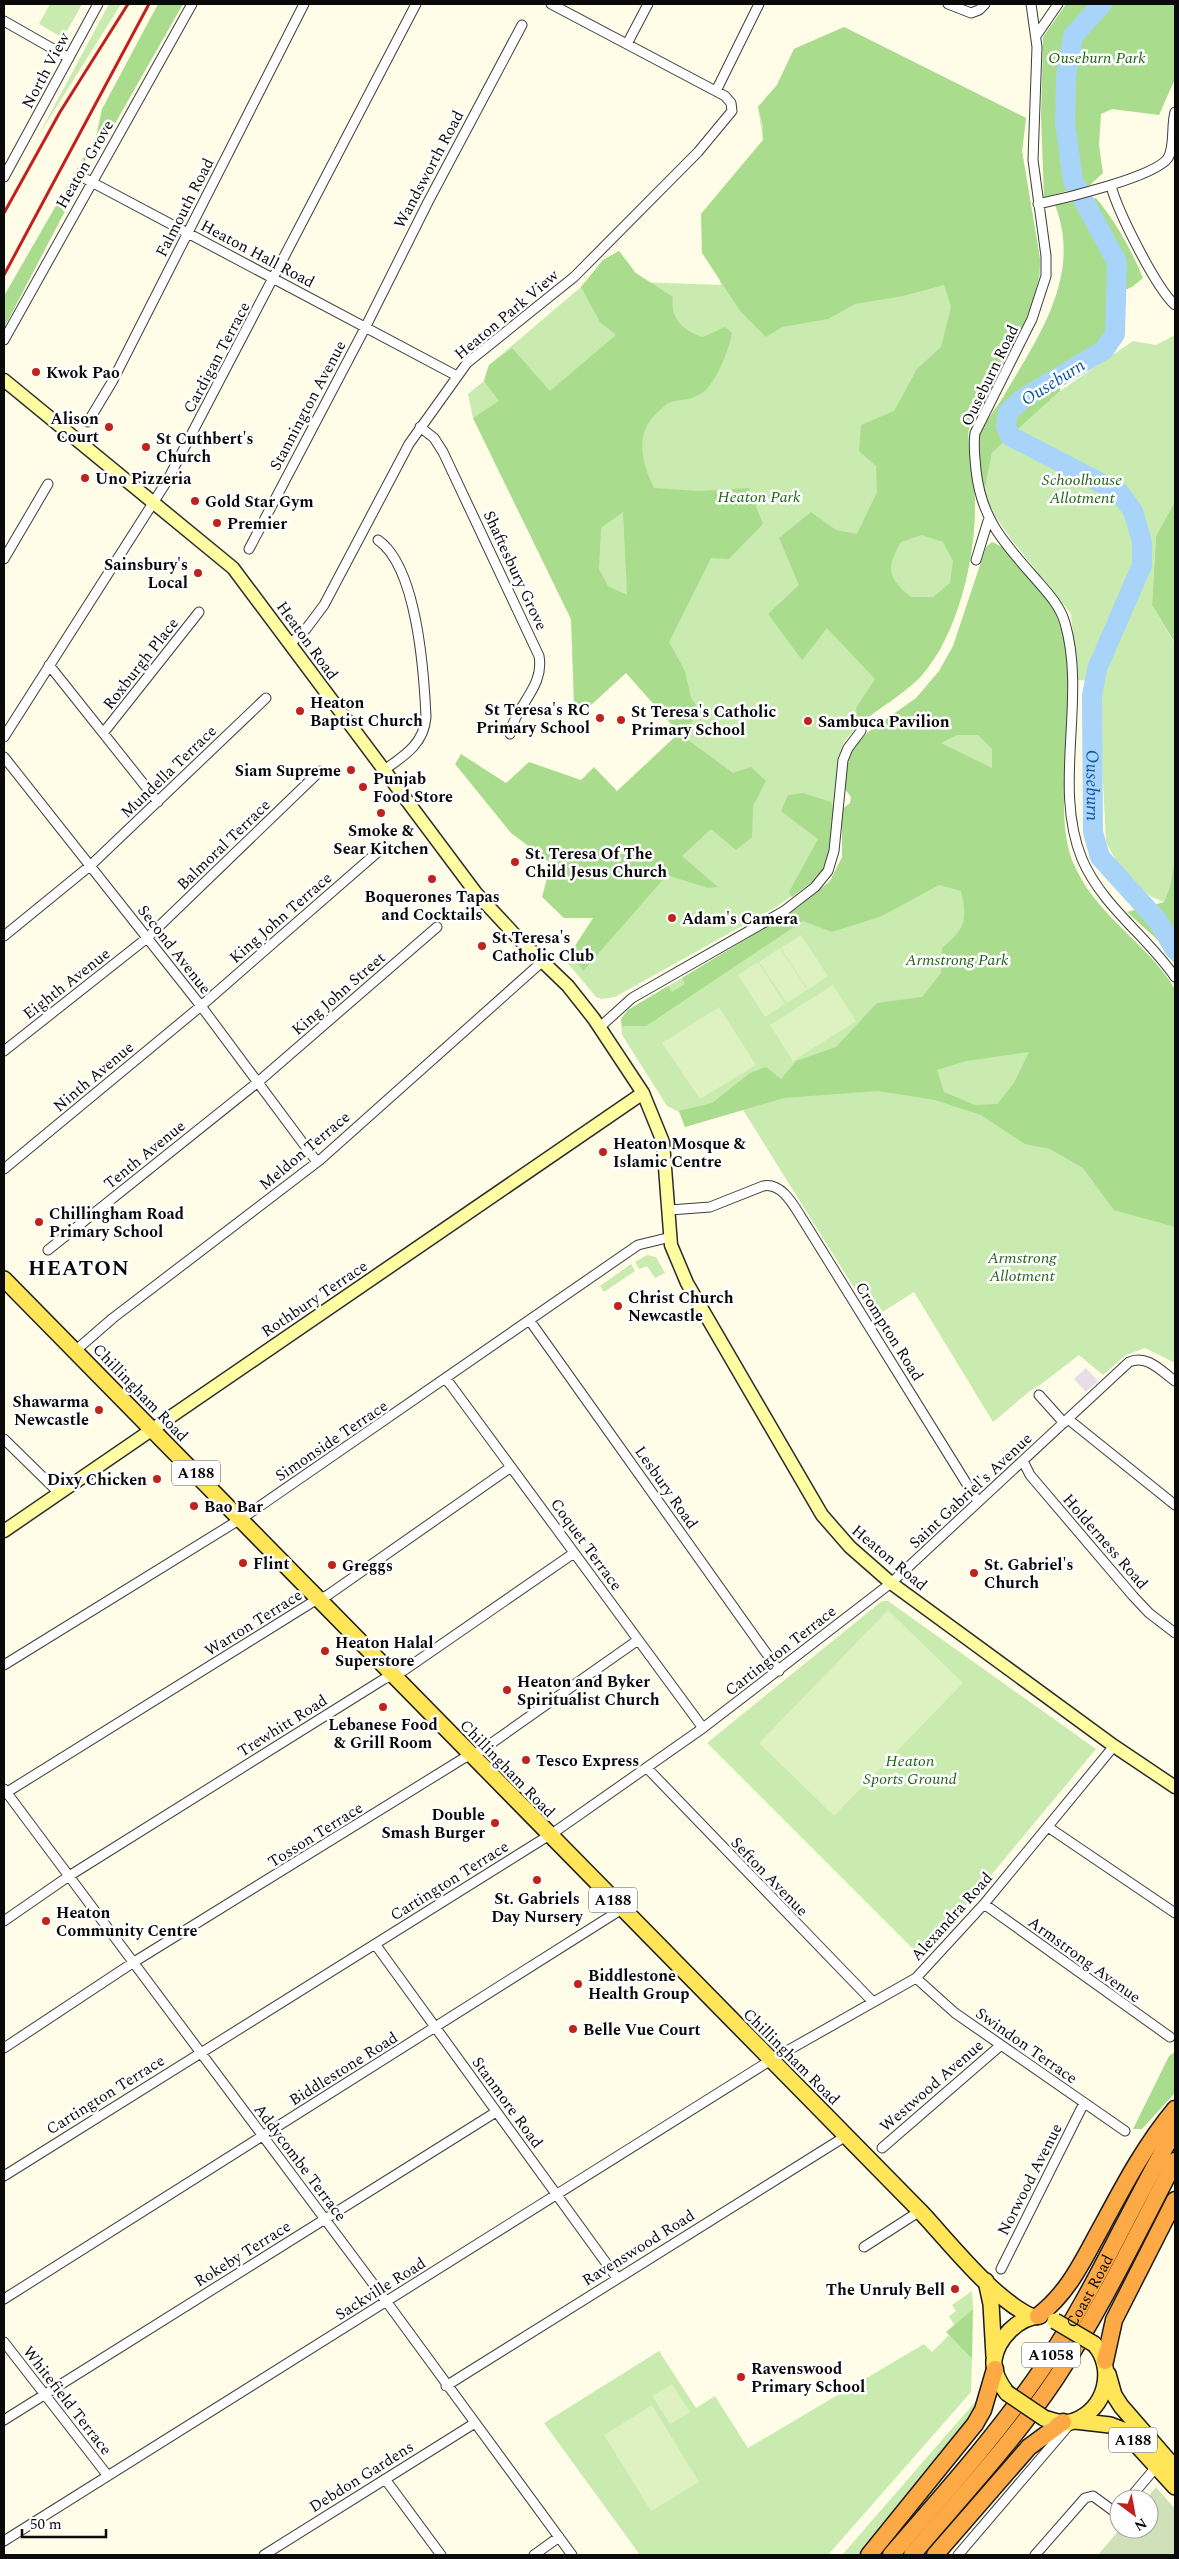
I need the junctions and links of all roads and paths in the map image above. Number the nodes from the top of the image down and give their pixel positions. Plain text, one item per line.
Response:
1 (98, 4) edge
2 (192, 4) edge
3 (304, 4) edge
4 (416, 4) edge
5 (551, 4) edge
6 (648, 4) edge
7 (759, 4) edge
8 (948, 4) edge
9 (985, 4) edge
10 (1031, 4) edge
11 (1058, 4) edge
12 (4, 21) edge
13 (522, 25) dead end
14 (1036, 36) junction
15 (627, 44) junction
16 (69, 58) junction
17 (716, 91) junction
18 (1175, 112) edge
19 (1172, 155) edge
20 (4, 177) edge
21 (87, 180) junction
22 (1110, 186) junction
23 (1038, 204) junction
24 (188, 233) junction
25 (274, 278) junction
26 (1175, 305) edge
27 (364, 328) junction
28 (4, 340) edge
29 (457, 376) junction
30 (4, 380) edge
31 (88, 422) dead end
32 (420, 427) junction
33 (48, 484) dead end
34 (154, 503) junction
35 (988, 521) junction
36 (378, 540) dead end
37 (249, 549) dead end
38 (4, 559) edge
39 (976, 560) dead end
40 (199, 612) dead end
41 (290, 643) junction
42 (49, 665) junction
43 (266, 698) dead end
44 (862, 731) dead end
45 (104, 732) junction
46 (510, 734) dead end
47 (4, 737) edge
48 (4, 757) edge
49 (384, 770) junction
50 (320, 771) dead end
51 (158, 802) junction
52 (380, 850) dead end
53 (92, 865) junction
54 (437, 927) dead end
55 (4, 936) edge
56 (147, 938) junction
57 (543, 961) junction
58 (1175, 977) edge
59 (201, 1006) junction
60 (600, 1027) junction
61 (4, 1051) edge
62 (258, 1082) junction
63 (643, 1093) junction
64 (317, 1162) junction
65 (4, 1169) edge
66 (670, 1210) junction
67 (671, 1237) junction
68 (48, 1250) dead end
69 (4, 1280) edge
70 (530, 1321) junction
71 (75, 1351) junction
72 (444, 1379) junction
73 (1175, 1381) edge
74 (1039, 1396) dead end
75 (1066, 1421) junction
76 (152, 1429) junction
77 (4, 1438) edge
78 (1023, 1461) junction
79 (511, 1467) junction
80 (58, 1493) junction
81 (978, 1502) junction
82 (1175, 1505) edge
83 (240, 1519) junction
84 (4, 1531) edge
85 (574, 1553) junction
86 (891, 1583) junction
87 (319, 1599) junction
88 (1175, 1632) edge
89 (638, 1640) junction
90 (4, 1665) edge
91 (779, 1671) junction
92 (392, 1675) junction
93 (703, 1728) junction
94 (1114, 1746) junction
95 (471, 1755) junction
96 (647, 1768) junction
97 (1175, 1787) edge
98 (5, 1792) edge
99 (1048, 1827) junction
100 (549, 1836) junction
101 (69, 1876) junction
102 (984, 1904) junction
103 (622, 1909) junction
104 (1175, 1913) edge
105 (4, 1921) edge
106 (374, 1944) junction
107 (134, 1962) junction
108 (916, 1978) junction
109 (873, 2002) junction
110 (436, 2028) junction
111 (1170, 2037) dead end
112 (1001, 2045) junction
113 (4, 2048) edge
114 (201, 2052) junction
115 (771, 2060) junction
116 (1084, 2103) junction
117 (1175, 2109) edge
118 (496, 2112) junction
119 (1175, 2130) edge
120 (1125, 2131) dead end
121 (263, 2136) junction
122 (846, 2136) junction
123 (882, 2148) dead end
124 (1175, 2161) edge
125 (4, 2176) edge
126 (556, 2194) junction
127 (1175, 2200) edge
128 (920, 2211) junction
129 (324, 2219) junction
130 (864, 2247) dead end
131 (1001, 2269) dead end
132 (617, 2278) junction
133 (986, 2281) junction
134 (4, 2299) edge
135 (386, 2302) junction
136 (1036, 2316) junction
137 (4, 2342) edge
138 (994, 2365) junction
139 (1106, 2366) junction
140 (446, 2386) junction
141 (44, 2394) junction
142 (4, 2420) edge
143 (1070, 2422) junction
144 (475, 2423) junction
145 (1168, 2463) edge
146 (108, 2476) junction
147 (385, 2479) junction
148 (1175, 2487) edge
149 (1140, 2489) edge
150 (1109, 2508) edge
151 (559, 2537) junction
152 (4, 2540) edge
153 (264, 2555) edge
154 (441, 2555) edge
155 (534, 2555) edge
156 (572, 2555) edge
157 (869, 2555) edge
158 (891, 2555) edge
159 (912, 2555) edge
160 (936, 2555) edge
161 (958, 2555) edge
162 (1035, 2555) edge

1 - 16 street, North View
2 - 21 street, Heaton Grove
3 - 24 street, Falmouth Road
4 - 25 street, Cardigan Terrace
5 - 15 street
6 - 15 street
7 - 17 street
8 - 9 street
10 - 14 street, Ouseburn Road
11 - 14 street
12 - 16 street
13 - 27 street, Wandsworth Road
14 - 23 street, Ouseburn Road
15 - 17 street
16 - 20 street, North View
17 - 29 street, Heaton Park View
18 - 19 street
19 - 22 street
21 - 24 street, Heaton Hall Road
21 - 28 street, Heaton Grove
22 - 23 street
22 - 26 street
23 - 35 street, Ouseburn Road
24 - 25 street, Heaton Hall Road
24 - 31 street, Falmouth Road
25 - 27 street, Heaton Hall Road
25 - 34 street, Cardigan Terrace
27 - 29 street, Heaton Hall Road
27 - 37 street, Stannington Avenue
29 - 32 street, Heaton Park View
30 - 34 street, Heaton Road
32 - 41 street, Heaton Park View
32 - 46 street, Shaftesbury Grove
33 - 38 street
34 - 41 street, Heaton Road
34 - 42 street, Cardigan Terrace
35 - 39 street
35 - 58 street, Ouseburn Road
36 - 49 street
40 - 45 street, Roxburgh Place
41 - 49 street, Heaton Road
42 - 45 street
42 - 47 street, Cardigan Terrace
43 - 51 street, Mundella Terrace
44 - 60 street
45 - 51 street
48 - 53 street, Second Avenue
49 - 57 street, Heaton Road
50 - 56 street, Balmoral Terrace
51 - 53 street, Mundella Terrace
52 - 59 street, King John Terrace
53 - 55 street, Mundella Terrace
53 - 56 street, Second Avenue
54 - 62 street, King John Street
56 - 59 street, Second Avenue
56 - 61 street, Eighth Avenue
57 - 60 street, Heaton Road
57 - 64 street, Meldon Terrace
59 - 62 street, Second Avenue
59 - 65 street, Ninth Avenue
60 - 63 street, Heaton Road
62 - 64 street, Second Avenue
62 - 68 street, Tenth Avenue
63 - 66 street, Heaton Road
63 - 76 street, Rothbury Terrace
64 - 71 street, Meldon Terrace
66 - 67 street, Heaton Road
66 - 81 street, Crompton Road
67 - 70 street, Simonside Terrace
67 - 86 street, Heaton Road
69 - 71 main road, Chillingham Road / A188
70 - 72 street, Simonside Terrace
70 - 91 street, Lesbury Road
71 - 76 main road, Chillingham Road / A188
72 - 79 street, Coquet Terrace
72 - 83 street, Simonside Terrace
73 - 75 street, Saint Gabriel's Avenue
74 - 75 street
75 - 78 street, Saint Gabriel's Avenue
75 - 82 street
76 - 80 street, Rothbury Terrace
76 - 83 main road, Chillingham Road / A188
77 - 80 street
78 - 81 street, Saint Gabriel's Avenue
78 - 88 street, Holderness Road
79 - 85 street, Coquet Terrace
79 - 87 street, Warton Terrace
80 - 84 street, Rothbury Terrace
81 - 86 street, Saint Gabriel's Avenue
83 - 87 main road, Chillingham Road / A188
83 - 90 street, Simonside Terrace
85 - 89 street, Coquet Terrace
85 - 92 street, Trewhitt Road
86 - 91 street, Cartington Terrace
86 - 94 street, Heaton Road
87 - 92 main road, Chillingham Road / A188
87 - 98 street, Warton Terrace
89 - 93 street, Coquet Terrace
89 - 95 street, Tosson Terrace
91 - 93 street, Cartington Terrace
92 - 95 main road, Chillingham Road / A188
92 - 101 street, Trewhitt Road
93 - 96 street, Cartington Terrace
94 - 97 street, Heaton Road
94 - 99 street, Alexandra Road
95 - 100 main road, Chillingham Road / A188
95 - 107 street, Tosson Terrace
96 - 100 street, Cartington Terrace
96 - 109 street, Sefton Avenue
98 - 101 street, Addycombe Terrace
99 - 102 street, Alexandra Road
99 - 104 street
100 - 103 main road, Chillingham Road / A188
100 - 106 street, Cartington Terrace
101 - 105 street, Trewhitt Road
101 - 107 street, Addycombe Terrace
102 - 108 street, Alexandra Road
102 - 111 street, Armstrong Avenue
103 - 110 street, Biddlestone Road
103 - 115 main road, Chillingham Road / A188
106 - 110 street, Stanmore Road
106 - 114 street, Cartington Terrace
107 - 113 street, Tosson Terrace
107 - 114 street, Addycombe Terrace
108 - 109 street, Alexandra Road
108 - 112 street, Swindon Terrace
109 - 115 street, Alexandra Road
110 - 118 street, Stanmore Road
110 - 121 street, Biddlestone Road
112 - 116 street, Swindon Terrace
112 - 123 street, Westwood Avenue
114 - 121 street, Addycombe Terrace
114 - 125 street, Cartington Terrace
115 - 122 main road, Chillingham Road / A188
115 - 126 street, Sackville Road
116 - 120 street, Swindon Terrace
116 - 131 street, Norwood Avenue
117 - 136 highway
118 - 126 street, Stanmore Road
118 - 129 street, Rokeby Terrace
119 - 158 highway, Coast Road / A1058
121 - 129 street, Addycombe Terrace
121 - 134 street, Biddlestone Road
122 - 128 main road, Chillingham Road / A188
122 - 132 street, Ravenswood Road
124 - 159 highway, Coast Road / A1058
126 - 132 street, Stanmore Road
126 - 135 street, Sackville Road
127 - 139 highway
128 - 130 street
128 - 133 main road, Chillingham Road / A188
129 - 135 street, Addycombe Terrace
129 - 141 street, Rokeby Terrace
132 - 140 street, Ravenswood Road
133 - 136 main road, Chillingham Road / A188
133 - 138 main road
135 - 140 street, Addycombe Terrace
135 - 146 street, Sackville Road
136 - 138 main road
136 - 139 main road, bridge
137 - 141 street, Whitefield Terrace
138 - 143 main road, bridge
138 - 157 highway
139 - 143 main road
139 - 145 main road, A188
140 - 144 street, Addycombe Terrace
141 - 142 street, Rokeby Terrace
141 - 146 street, Whitefield Terrace
143 - 145 main road, A188
143 - 160 highway
143 - 161 street
144 - 147 street, Debdon Gardens
144 - 151 street, Addycombe Terrace
145 - 148 main road, A188
145 - 149 street
146 - 152 street, Sackville Road
147 - 153 street, Debdon Gardens
147 - 154 street
150 - 162 street
151 - 155 street
151 - 156 street, Addycombe Terrace

